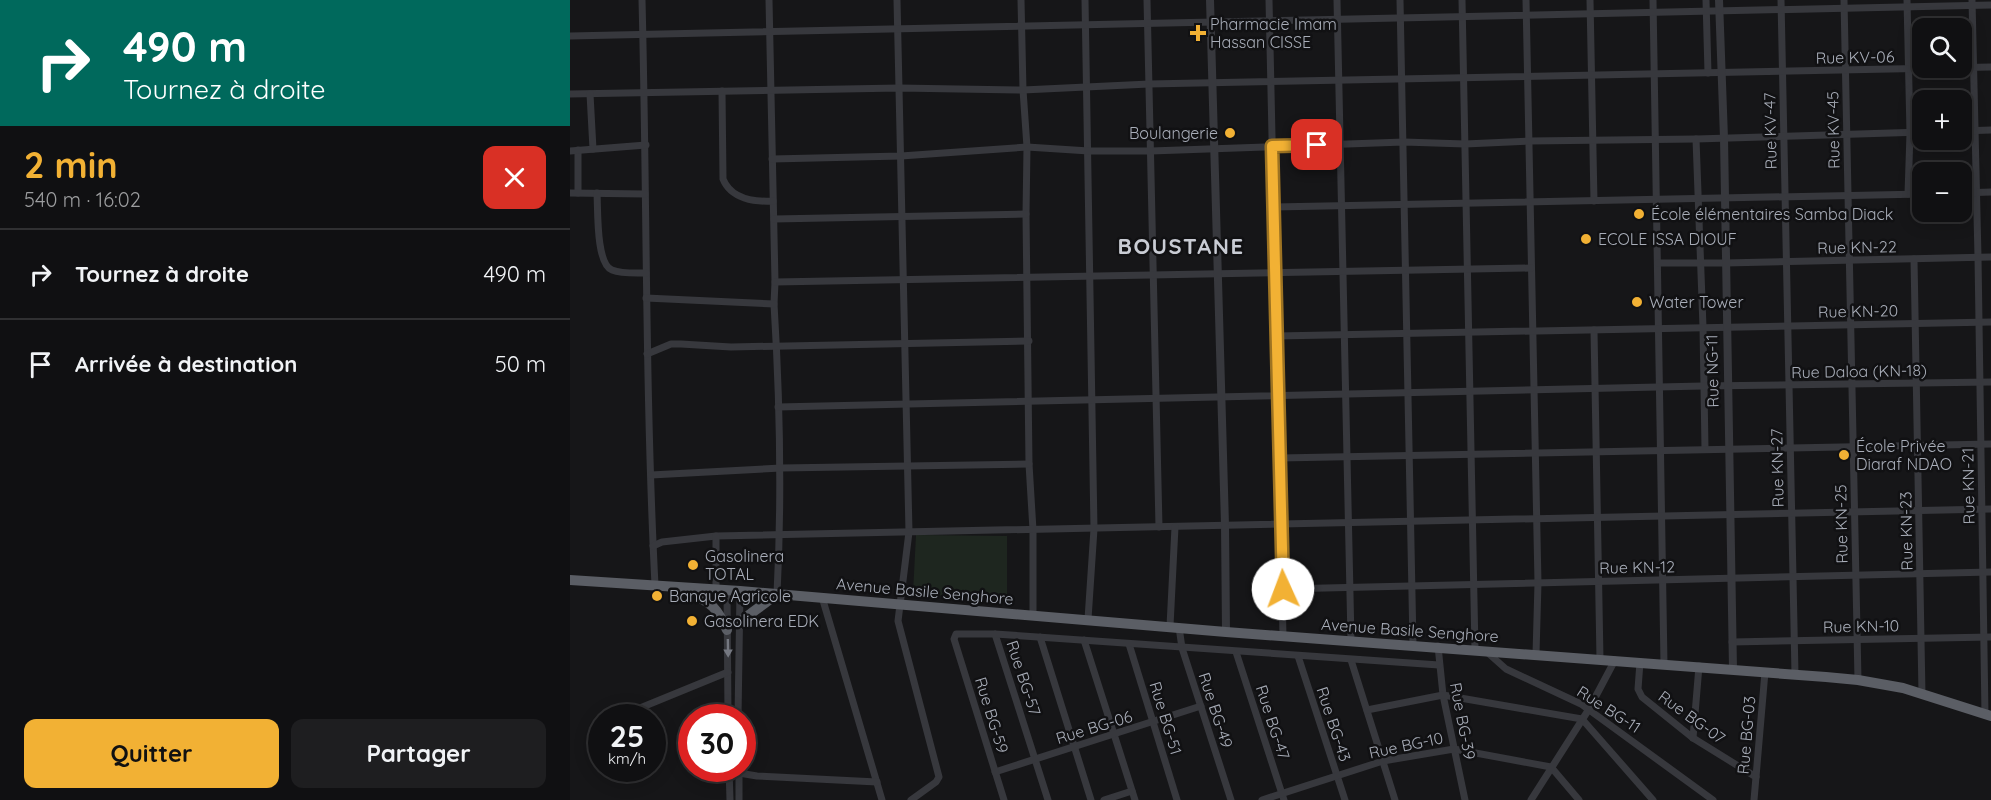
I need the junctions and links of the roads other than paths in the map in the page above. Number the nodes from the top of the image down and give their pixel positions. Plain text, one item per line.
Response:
1 (642, 0) edge
2 (769, 0) edge
3 (897, 0) edge
4 (1021, 0) edge
5 (1085, 0) edge
6 (1147, 0) edge
7 (1210, 0) edge
8 (1269, 0) edge
9 (1337, 0) edge
10 (1400, 0) edge
11 (1462, 0) edge
12 (1526, 0) edge
13 (1590, 0) edge
14 (1653, 0) edge
15 (1706, 0) edge
16 (1719, 0) edge
17 (1781, 0) edge
18 (1844, 0) edge
19 (1972, 3) edge
20 (1907, 4) edge
21 (1991, 5) edge
22 (1845, 8) junction
23 (1782, 10) junction
24 (1706, 11) junction
25 (1719, 11) junction
26 (1653, 12) junction
27 (1590, 14) junction
28 (1526, 15) junction
29 (1462, 17) junction
30 (1401, 18) junction
31 (1337, 19) junction
32 (1270, 21) junction
33 (1210, 22) junction
34 (1085, 24) junction
35 (1148, 24) junction
36 (1022, 26) junction
37 (898, 29) junction
38 (770, 32) junction
39 (643, 34) junction
40 (570, 36) edge
41 (1991, 67) edge
42 (1974, 68) junction
43 (1909, 69) junction
44 (1846, 71) junction
45 (1783, 72) junction
46 (1720, 73) junction
47 (1708, 74) junction
48 (1654, 75) junction
49 (1592, 76) junction
50 (1527, 77) junction
51 (1463, 78) junction
52 (1402, 79) junction
53 (1339, 80) junction
54 (1271, 81) junction
55 (1212, 82) junction
56 (1149, 84) junction
57 (1087, 87) junction
58 (899, 88) junction
59 (771, 90) junction
60 (1023, 90) junction
61 (722, 91) junction
62 (645, 93) junction
63 (570, 94) edge
64 (590, 94) junction
65 (1991, 130) edge
66 (1975, 131) junction
67 (1910, 133) junction
68 (1847, 135) junction
69 (1784, 136) junction
70 (1724, 138) junction
71 (1696, 139) junction
72 (1656, 140) junction
73 (1529, 141) junction
74 (1593, 141) junction
75 (1404, 142) junction
76 (1340, 144) junction
77 (1465, 144) junction
78 (646, 145) junction
79 (1272, 146) junction
80 (1027, 147) junction
81 (593, 149) junction
82 (574, 150) edge
83 (1214, 150) junction
84 (1089, 151) junction
85 (1151, 151) junction
86 (900, 156) junction
87 (772, 159) junction
88 (1972, 192) edge
89 (1977, 192) junction
90 (1991, 192) edge
91 (574, 193) edge
92 (597, 193) junction
93 (645, 194) junction
94 (1908, 194) junction
95 (1912, 194) edge
96 (1785, 196) junction
97 (1848, 196) junction
98 (1697, 198) junction
99 (1723, 198) junction
100 (1656, 199) junction
101 (773, 201) junction
102 (1594, 201) junction
103 (1530, 202) junction
104 (1466, 203) junction
105 (1404, 205) junction
106 (1341, 206) junction
107 (1274, 207) junction
108 (1026, 214) junction
109 (902, 217) junction
110 (774, 219) junction
111 (1978, 257) junction
112 (1991, 257) edge
113 (1914, 259) junction
114 (1850, 260) junction
115 (1786, 262) junction
116 (1658, 263) junction
117 (1700, 263) junction
118 (1725, 263) junction
119 (1531, 268) junction
120 (1467, 269) junction
121 (1406, 270) junction
122 (1343, 271) junction
123 (646, 273) junction
124 (1275, 273) junction
125 (1217, 274) junction
126 (1153, 275) junction
127 (1027, 277) junction
128 (1090, 277) junction
129 (903, 279) junction
130 (775, 282) junction
131 (646, 298) junction
132 (774, 304) junction
133 (1979, 322) junction
134 (1991, 322) edge
135 (1915, 323) junction
136 (1851, 324) junction
137 (1788, 326) junction
138 (1703, 327) junction
139 (1726, 327) junction
140 (1659, 328) junction
141 (1594, 330) junction
142 (1533, 331) junction
143 (1469, 332) junction
144 (1407, 333) junction
145 (1344, 334) junction
146 (1277, 336) junction
147 (1029, 341) junction
148 (905, 344) junction
149 (777, 346) junction
150 (647, 354) junction
151 (1980, 382) junction
152 (1991, 382) edge
153 (1917, 384) junction
154 (1852, 385) junction
155 (1703, 386) junction
156 (1789, 386) junction
157 (1727, 387) junction
158 (1660, 388) junction
159 (1595, 390) junction
160 (1534, 391) junction
161 (1470, 392) junction
162 (1408, 394) junction
163 (1346, 395) junction
164 (1278, 396) junction
165 (1220, 398) junction
166 (1156, 399) junction
167 (1093, 400) junction
168 (1030, 402) junction
169 (906, 405) junction
170 (778, 407) junction
171 (1981, 444) junction
172 (1991, 444) edge
173 (1918, 446) junction
174 (1853, 447) junction
175 (1790, 448) junction
176 (1704, 449) junction
177 (1729, 449) junction
178 (1661, 450) junction
179 (1596, 452) junction
180 (1536, 453) junction
181 (1472, 454) junction
182 (1409, 456) junction
183 (1347, 457) junction
184 (1280, 459) junction
185 (1029, 464) junction
186 (908, 467) junction
187 (781, 468) junction
188 (651, 475) junction
189 (1982, 509) junction
190 (1991, 509) edge
191 (1919, 510) junction
192 (1855, 512) junction
193 (1791, 513) junction
194 (1730, 514) junction
195 (1662, 516) junction
196 (1598, 518) junction
197 (1537, 519) junction
198 (1473, 520) junction
199 (1411, 521) junction
200 (1348, 523) junction
201 (1281, 524) junction
202 (1225, 525) junction
203 (1159, 527) junction
204 (1175, 527) junction
205 (1094, 529) junction
206 (1033, 530) junction
207 (909, 532) junction
208 (781, 535) junction
209 (716, 536) junction
210 (653, 546) junction
211 (1987, 572) edge
212 (1920, 574) junction
213 (1856, 575) junction
214 (1793, 577) junction
215 (1731, 578) junction
216 (570, 580) edge
217 (1663, 580) junction
218 (1599, 582) junction
219 (1538, 583) junction
220 (655, 585) junction
221 (1475, 585) junction
222 (1412, 586) junction
223 (680, 587) junction
224 (1350, 588) junction
225 (1283, 589) junction
226 (721, 590) junction
227 (740, 591) junction
228 (777, 594) junction
229 (822, 597) junction
230 (899, 603) junction
231 (1033, 615) junction
232 (1088, 619) junction
233 (739, 624) junction
234 (1174, 627) junction
235 (728, 630) junction
236 (1226, 632) junction
237 (995, 634) junction
238 (1283, 636) junction
239 (1040, 637) junction
240 (1988, 637) edge
241 (1921, 638) junction
242 (1084, 640) junction
243 (1351, 640) junction
244 (1857, 640) junction
245 (1794, 641) junction
246 (1732, 642) junction
247 (1129, 644) junction
248 (1413, 644) junction
249 (1438, 646) junction
250 (1182, 648) junction
251 (1480, 650) junction
252 (1236, 652) junction
253 (1536, 654) junction
254 (1298, 656) junction
255 (1600, 659) junction
256 (1351, 660) junction
257 (1615, 660) junction
258 (1640, 662) junction
259 (1664, 664) junction
260 (1439, 665) junction
261 (1699, 666) junction
262 (1733, 669) junction
263 (728, 672) junction
264 (1765, 672) junction
265 (1794, 674) junction
266 (1858, 680) junction
267 (1922, 694) junction
268 (1443, 695) junction
269 (1988, 695) edge
270 (650, 704) edge
271 (728, 704) edge
272 (738, 704) edge
273 (1201, 706) junction
274 (1589, 709) junction
275 (1367, 710) junction
276 (1988, 715) edge
277 (1582, 719) junction
278 (1153, 722) junction
279 (1114, 735) junction
280 (1693, 738) junction
281 (1074, 747) junction
282 (1454, 748) junction
283 (1035, 759) junction
284 (1383, 761) junction
285 (1551, 767) junction
286 (995, 772) junction
287 (756, 776) edge
288 (1337, 776) junction
289 (1756, 777) junction
290 (729, 782) edge
291 (739, 782) edge
292 (877, 783) junction
293 (1132, 791) junction
294 (1283, 797) edge
295 (730, 800) edge
296 (740, 800) edge
297 (882, 800) edge
298 (911, 800) edge
299 (1004, 800) edge
300 (1048, 800) edge
301 (1091, 800) edge
302 (1104, 800) edge
303 (1135, 800) edge
304 (1177, 800) edge
305 (1231, 800) edge
306 (1262, 800) edge
307 (1345, 800) edge
308 (1395, 800) edge
309 (1465, 800) edge
310 (1531, 800) edge
311 (1579, 800) edge
312 (1653, 800) edge
313 (1713, 800) edge
314 (1754, 800) edge

1 - 39 street
2 - 38 street
3 - 37 street
4 - 36 street
5 - 34 street
6 - 35 street
7 - 33 street
8 - 32 street
9 - 31 street
10 - 30 street
11 - 29 street
12 - 28 street
13 - 27 street
14 - 26 street
15 - 24 street
16 - 25 street, Rue NG-11
17 - 23 street, Rue KV-47
18 - 22 street, Rue KV-45
19 - 20 street
19 - 21 street
19 - 42 street, Rue KN-21
20 - 22 street
20 - 43 street
22 - 23 street
22 - 44 street, Rue KV-45
23 - 25 street
23 - 45 street, Rue KV-47
24 - 25 street
24 - 26 street
24 - 47 street
25 - 46 street, Rue NG-11
26 - 27 street
26 - 48 street
27 - 28 street
27 - 49 street
28 - 29 street
28 - 50 street
29 - 30 street
29 - 51 street
30 - 31 street
30 - 52 street
31 - 32 street
31 - 53 street
32 - 33 street
32 - 54 street
33 - 35 street
33 - 55 street
34 - 35 street
34 - 36 street
34 - 57 street
35 - 56 street
36 - 37 street
36 - 60 street
37 - 38 street
37 - 58 street
38 - 39 street
38 - 59 street
39 - 40 street
39 - 62 street
41 - 42 street, Rue KV-06
42 - 43 street, Rue KV-06
42 - 66 street, Rue KN-21
43 - 44 street, Rue KV-06
43 - 67 street
44 - 45 street, Rue KV-06
44 - 68 street, Rue KV-45
45 - 46 street, Rue KV-06
45 - 69 street, Rue KV-47
46 - 47 street, Rue KV-06
46 - 70 street, Rue NG-11
47 - 48 street, Rue KV-06
48 - 49 street, Rue KV-06
48 - 72 street
49 - 50 street, Rue KV-06
49 - 74 street
50 - 51 street, Rue KV-06
50 - 73 street
51 - 52 street, Rue KV-06
51 - 77 street
52 - 53 street, Rue KV-06
52 - 75 street
53 - 54 street, Rue KV-06
53 - 76 street
54 - 55 street, Rue KV-06
54 - 79 street
55 - 56 street, Rue KV-06
55 - 83 street
56 - 57 street, Rue KV-06
56 - 85 street
57 - 60 street, Rue KV-06
57 - 84 street
58 - 59 street, Rue KV-06
58 - 60 street, Rue KV-06
58 - 86 street
59 - 61 street, Rue KV-06
59 - 87 street
60 - 80 street
61 - 62 street, Rue KV-06
61 - 101 street
62 - 64 street, Rue KV-06
62 - 78 street
63 - 64 street, Rue KV-06
64 - 81 street
65 - 66 street
66 - 89 street, Rue KN-21
67 - 68 street
67 - 94 street
68 - 69 street
68 - 97 street, Rue KV-45
69 - 70 street
69 - 96 street, Rue KV-47
70 - 71 street
70 - 99 street, Rue NG-11
71 - 72 street
71 - 98 street
72 - 74 street
72 - 100 street
73 - 74 street
73 - 77 street
73 - 103 street
74 - 102 street
75 - 76 street
75 - 77 street
75 - 105 street
76 - 79 street
76 - 106 street
77 - 104 street
78 - 81 street
78 - 93 street
79 - 83 street
79 - 107 street
80 - 84 street
80 - 86 street
80 - 108 street
81 - 82 street
82 - 91 street
83 - 85 street
83 - 125 street
84 - 85 street
84 - 128 street
85 - 126 street
86 - 87 street
86 - 109 street
87 - 101 street
88 - 89 street
89 - 90 street
89 - 111 street, Rue KN-21
91 - 92 street
92 - 93 street
92 - 123 street
93 - 123 street
94 - 95 street
94 - 97 street
96 - 97 street
96 - 99 street
96 - 115 street, Rue KV-47
97 - 114 street, Rue KV-45
98 - 99 street
98 - 100 street
98 - 117 street
99 - 118 street, Rue NG-11
100 - 102 street
100 - 116 street
101 - 110 street
102 - 103 street
103 - 104 street
103 - 119 street
104 - 105 street
104 - 120 street
105 - 106 street
105 - 121 street
106 - 107 street
106 - 122 street
107 - 124 street
108 - 109 street
108 - 127 street
109 - 110 street
109 - 129 street
110 - 130 street
111 - 112 street, Rue KN-22
111 - 113 street, Rue KN-22
111 - 133 street, Rue KN-21
113 - 114 street, Rue KN-22
113 - 135 street, Rue KN-23
114 - 115 street, Rue KN-22
114 - 136 street, Rue KN-25
115 - 118 street, Rue KN-22
115 - 137 street, Rue KN-27
116 - 117 street, Rue KN-22
116 - 140 street
117 - 118 street, Rue KN-22
117 - 138 street
118 - 139 street, Rue NG-11
119 - 120 street
119 - 142 street
120 - 121 street
120 - 143 street
121 - 122 street
121 - 144 street
122 - 124 street
122 - 145 street
123 - 131 street
124 - 125 street
124 - 146 street
125 - 126 street
125 - 165 street
126 - 128 street
126 - 166 street
127 - 128 street
127 - 129 street
127 - 147 street
128 - 167 street
129 - 130 street
129 - 148 street
130 - 132 street
131 - 132 street
131 - 150 street
132 - 149 street
133 - 134 street, Rue KN-20
133 - 135 street, Rue KN-20
133 - 151 street, Rue KN-21
135 - 136 street, Rue KN-20
135 - 153 street, Rue KN-23
136 - 137 street, Rue KN-20
136 - 154 street, Rue KN-25
137 - 139 street, Rue KN-20
137 - 156 street, Rue KN-27
138 - 139 street, Rue KN-20
138 - 140 street, Rue KN-20
138 - 155 street
139 - 157 street, Rue NG-11
140 - 141 street, Rue KN-20
140 - 158 street
141 - 142 street, Rue KN-20
141 - 159 street
142 - 143 street, Rue KN-20
142 - 160 street
143 - 144 street, Rue KN-20
143 - 161 street
144 - 145 street, Rue KN-20
144 - 162 street
145 - 146 street, Rue KN-20
145 - 163 street
146 - 164 street
147 - 148 street
147 - 168 street
148 - 149 street
148 - 169 street
149 - 150 street
149 - 170 street
150 - 188 street
151 - 152 street, Rue Daloa (KN-18)
151 - 153 street, Rue Daloa (KN-18)
151 - 171 street, Rue KN-21
153 - 154 street, Rue Daloa (KN-18)
153 - 173 street, Rue KN-23
154 - 156 street, Rue Daloa (KN-18)
154 - 174 street, Rue KN-25
155 - 157 street, Rue Daloa (KN-18)
155 - 158 street, Rue Daloa (KN-18)
155 - 176 street
156 - 157 street, Rue Daloa (KN-18)
156 - 175 street, Rue KN-27
157 - 177 street, Rue NG-11
158 - 159 street, Rue Daloa (KN-18)
158 - 178 street
159 - 160 street, Rue Daloa (KN-18)
159 - 179 street
160 - 161 street, Rue Daloa (KN-18)
160 - 180 street
161 - 162 street, Rue Daloa (KN-18)
161 - 181 street
162 - 163 street, Rue Daloa (KN-18)
162 - 182 street
163 - 164 street, Rue Daloa (KN-18)
163 - 183 street
164 - 165 street, Rue Daloa (KN-18)
164 - 184 street
165 - 166 street, Rue Daloa (KN-18)
165 - 202 street
166 - 167 street, Rue Daloa (KN-18)
166 - 203 street
167 - 168 street, Rue Daloa (KN-18)
167 - 205 street
168 - 169 street, Rue Daloa (KN-18)
168 - 185 street
169 - 170 street, Rue Daloa (KN-18)
169 - 186 street
170 - 187 street
171 - 172 street
171 - 173 street
171 - 189 street, Rue KN-21
173 - 174 street
173 - 191 street, Rue KN-23
174 - 175 street
174 - 192 street, Rue KN-25
175 - 177 street
175 - 193 street, Rue KN-27
176 - 177 street
176 - 178 street
177 - 194 street, Rue NG-11
178 - 179 street
178 - 195 street
179 - 180 street
179 - 196 street
180 - 181 street
180 - 197 street
181 - 182 street
181 - 198 street
182 - 183 street
182 - 199 street
183 - 184 street
183 - 200 street
184 - 201 street
185 - 186 street
185 - 206 street
186 - 187 street
186 - 207 street
187 - 188 street
187 - 208 street
188 - 210 street
189 - 190 street
189 - 191 street
189 - 211 street, Rue KN-21
191 - 192 street
191 - 212 street, Rue KN-23
192 - 193 street
192 - 213 street, Rue KN-25
193 - 194 street
193 - 214 street, Rue KN-27
194 - 195 street
194 - 215 street, Rue NG-11
195 - 196 street
195 - 217 street
196 - 197 street
196 - 218 street
197 - 198 street
197 - 219 street
198 - 199 street
198 - 221 street
199 - 200 street
199 - 222 street
200 - 201 street
200 - 224 street
201 - 202 street
201 - 225 street
202 - 204 street
202 - 236 street
203 - 204 street
203 - 205 street
204 - 234 street, Rue BG-49
205 - 206 street
205 - 232 street
206 - 207 street
206 - 231 street
207 - 208 street
207 - 230 street
208 - 209 street
208 - 228 street
209 - 210 street
209 - 226 street
210 - 220 street
211 - 212 street, Rue KN-12
211 - 240 street, Rue KN-21
212 - 213 street, Rue KN-12
212 - 241 street, Rue KN-23
213 - 214 street, Rue KN-12
213 - 244 street, Rue KN-25
214 - 215 street, Rue KN-12
214 - 245 street, Rue KN-27
215 - 217 street, Rue KN-12
215 - 246 street, Rue NG-11
216 - 220 highway, Avenue Basile Senghore
217 - 218 street, Rue KN-12
217 - 259 street
218 - 219 street, Rue KN-12
218 - 255 street
219 - 221 street, Rue KN-12
219 - 253 street
220 - 223 highway, Avenue Basile Senghore
221 - 222 street, Rue KN-12
221 - 251 street
222 - 224 street, Rue KN-12
222 - 248 street
223 - 226 highway, Avenue Basile Senghore
223 - 235 highway
224 - 225 street, Rue KN-12
224 - 243 street
225 - 238 street
226 - 227 highway, Avenue Basile Senghore
226 - 235 street
227 - 228 highway, Avenue Basile Senghore
227 - 233 street
228 - 229 highway, Avenue Basile Senghore
228 - 233 highway
229 - 230 highway, Avenue Basile Senghore
229 - 292 street
230 - 231 highway, Avenue Basile Senghore
230 - 298 street
231 - 232 highway, Avenue Basile Senghore
232 - 234 highway, Avenue Basile Senghore
233 - 272 street
234 - 236 highway, Avenue Basile Senghore
234 - 250 street, Rue BG-49
235 -> 263 street
236 - 238 highway, Avenue Basile Senghore
237 - 239 street
237 - 283 street, Rue BG-57
237 - 286 street, Rue BG-59
238 - 243 highway, Avenue Basile Senghore
239 - 242 street
239 - 281 street
240 - 241 street, Rue KN-10
240 - 269 street, Rue KN-21
241 - 244 street, Rue KN-10
241 - 267 street, Rue KN-23
242 - 247 street
242 - 279 street
243 - 248 highway, Avenue Basile Senghore
244 - 245 street, Rue KN-10
244 - 266 street, Rue KN-25
245 - 246 street, Rue KN-10
245 - 265 street, Rue KN-27
246 - 262 street, Rue NG-11
247 - 250 street
247 - 278 street, Rue BG-51
248 - 249 highway, Avenue Basile Senghore
249 - 251 highway, Avenue Basile Senghore
249 - 260 street, Rue BG-39
250 - 252 street
250 - 273 street, Rue BG-49
251 - 253 highway, Avenue Basile Senghore
251 - 274 street, Rue BG-11
252 - 254 street
252 - 294 street, Rue BG-47
253 - 255 highway, Avenue Basile Senghore
254 - 256 street
254 - 288 street, Rue BG-43
255 - 257 highway, Avenue Basile Senghore
256 - 260 street
256 - 275 street
257 - 258 highway, Avenue Basile Senghore
257 - 274 street
258 - 259 highway, Avenue Basile Senghore
258 - 280 street, Rue BG-07
259 - 261 highway, Avenue Basile Senghore
260 - 268 street, Rue BG-39
261 - 262 highway, Avenue Basile Senghore
261 - 280 street
262 - 264 highway, Avenue Basile Senghore
263 - 270 street
263 - 271 street
264 - 265 highway, Avenue Basile Senghore
264 - 289 street, Rue BG-03
265 - 266 highway, Avenue Basile Senghore
266 - 267 highway, Avenue Basile Senghore
267 - 276 highway, Avenue Basile Senghore
268 - 275 street
268 - 277 street
268 - 282 street, Rue BG-39
269 - 276 street, Rue KN-21
273 - 278 street, Rue BG-06
273 - 305 street, Rue BG-49
274 - 277 street
274 - 313 street, Rue BG-11
275 - 284 street
277 - 285 street
277 - 312 street
278 - 279 street, Rue BG-06
278 - 304 street, Rue BG-51
279 - 281 street, Rue BG-06
279 - 293 street
280 - 289 street, Rue BG-07
281 - 283 street, Rue BG-06
281 - 301 street
282 - 284 street, Rue BG-10
282 - 285 street, Rue BG-10
282 - 309 street, Rue BG-39
283 - 286 street, Rue BG-06
283 - 300 street, Rue BG-57
284 - 288 street, Rue BG-10
284 - 308 street
285 - 310 street
285 - 311 street
286 - 299 street, Rue BG-59
287 - 292 street
288 - 294 street, Rue BG-10
288 - 307 street, Rue BG-43
289 - 314 street, Rue BG-03
290 - 295 street
291 - 296 street
292 - 297 street
293 - 302 street
293 - 303 street
294 - 306 street, Rue BG-10

